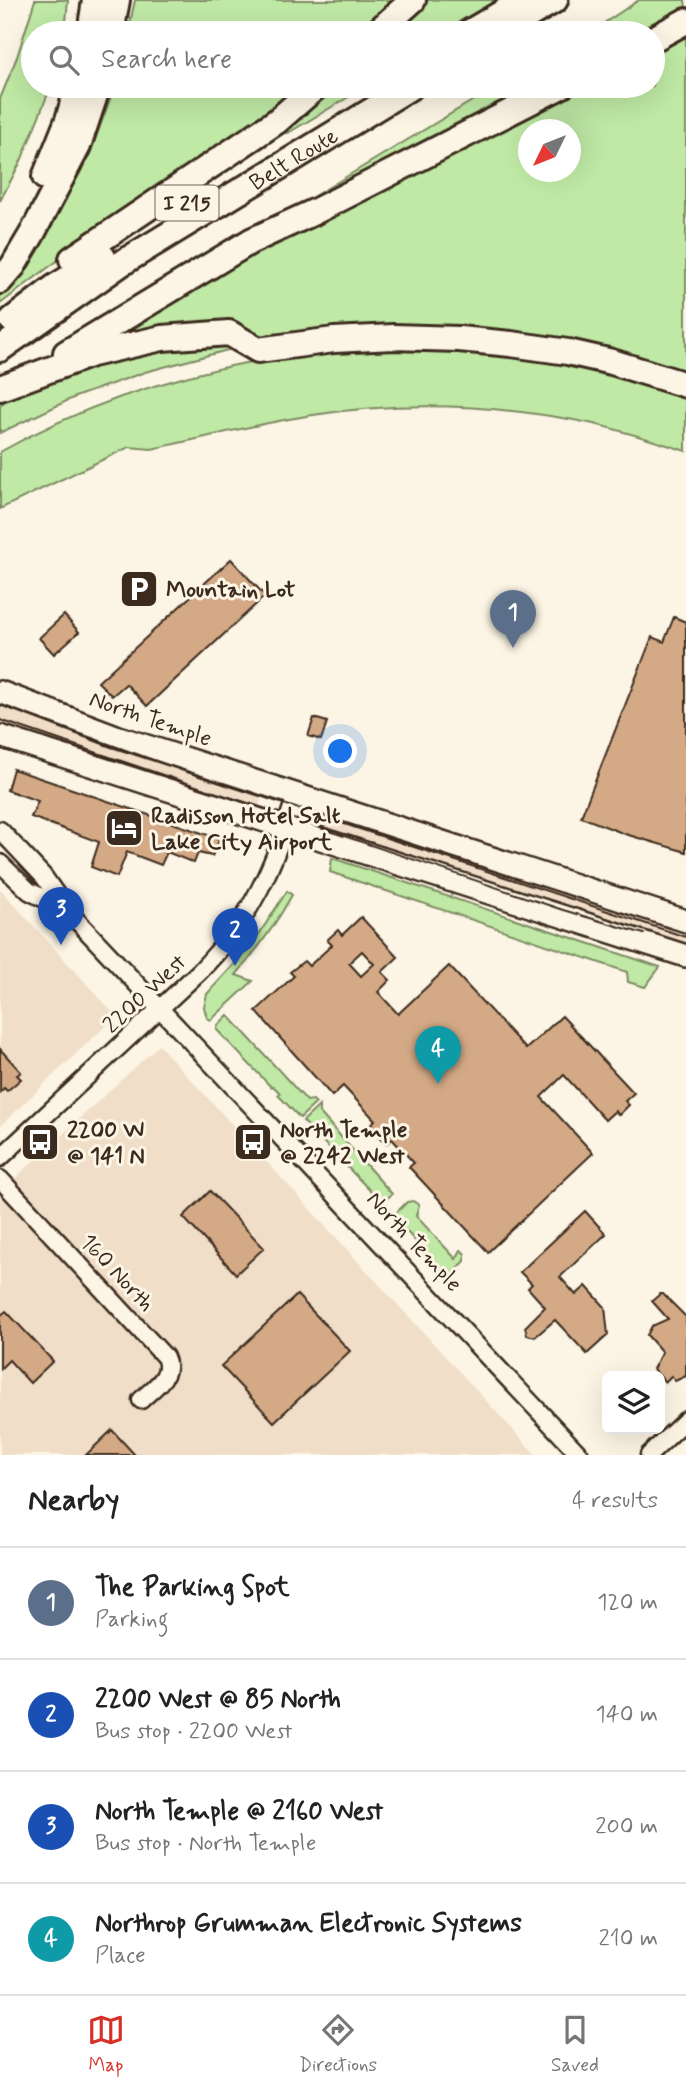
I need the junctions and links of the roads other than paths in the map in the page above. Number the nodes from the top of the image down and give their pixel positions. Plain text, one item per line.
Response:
1 (95, 0) edge
2 (117, 0) edge
3 (413, 0) edge
4 (524, 0) edge
5 (555, 0) edge
6 (92, 21) edge
7 (113, 21) edge
8 (389, 21) edge
9 (488, 21) edge
10 (520, 21) edge
11 (74, 98) edge
12 (94, 98) edge
13 (304, 98) edge
14 (361, 98) edge
15 (392, 98) edge
16 (537, 98) edge
17 (0, 254) edge
18 (0, 281) edge
19 (0, 328) edge
20 (0, 349) edge
21 (24, 379) junction
22 (686, 385) edge
23 (0, 388) edge
24 (0, 692) edge
25 (0, 736) edge
26 (296, 794) junction
27 (286, 828) junction
28 (0, 830) edge
29 (0, 863) edge
30 (67, 910) junction
31 (686, 921) edge
32 (686, 956) edge
33 (161, 1008) junction
34 (0, 1158) edge
35 (0, 1178) edge
36 (141, 1400) dead end
37 (686, 1420) edge
38 (580, 1455) edge
39 (649, 1455) edge

1 - 6 highway
2 - 7 highway
3 - 8 highway
4 - 9 highway
5 - 10 highway
11 - 17 highway
12 - 18 highway
13 - 19 highway
14 - 19 highway, Belt Route / I 215
15 - 20 highway, Belt Route / I 215
16 - 21 highway
21 - 22 highway
21 - 23 highway
24 - 26 main road, North Temple
25 - 27 main road
26 - 27 street, 2200 West
26 - 31 main road, North Temple
27 - 32 main road
27 - 33 street, 2200 West
28 - 30 street, North Temple
29 - 30 street, North Temple
30 - 33 street, North Temple
33 - 34 street, 2200 West
33 - 38 street, North Temple
35 - 36 street, 160 North
37 - 39 street

